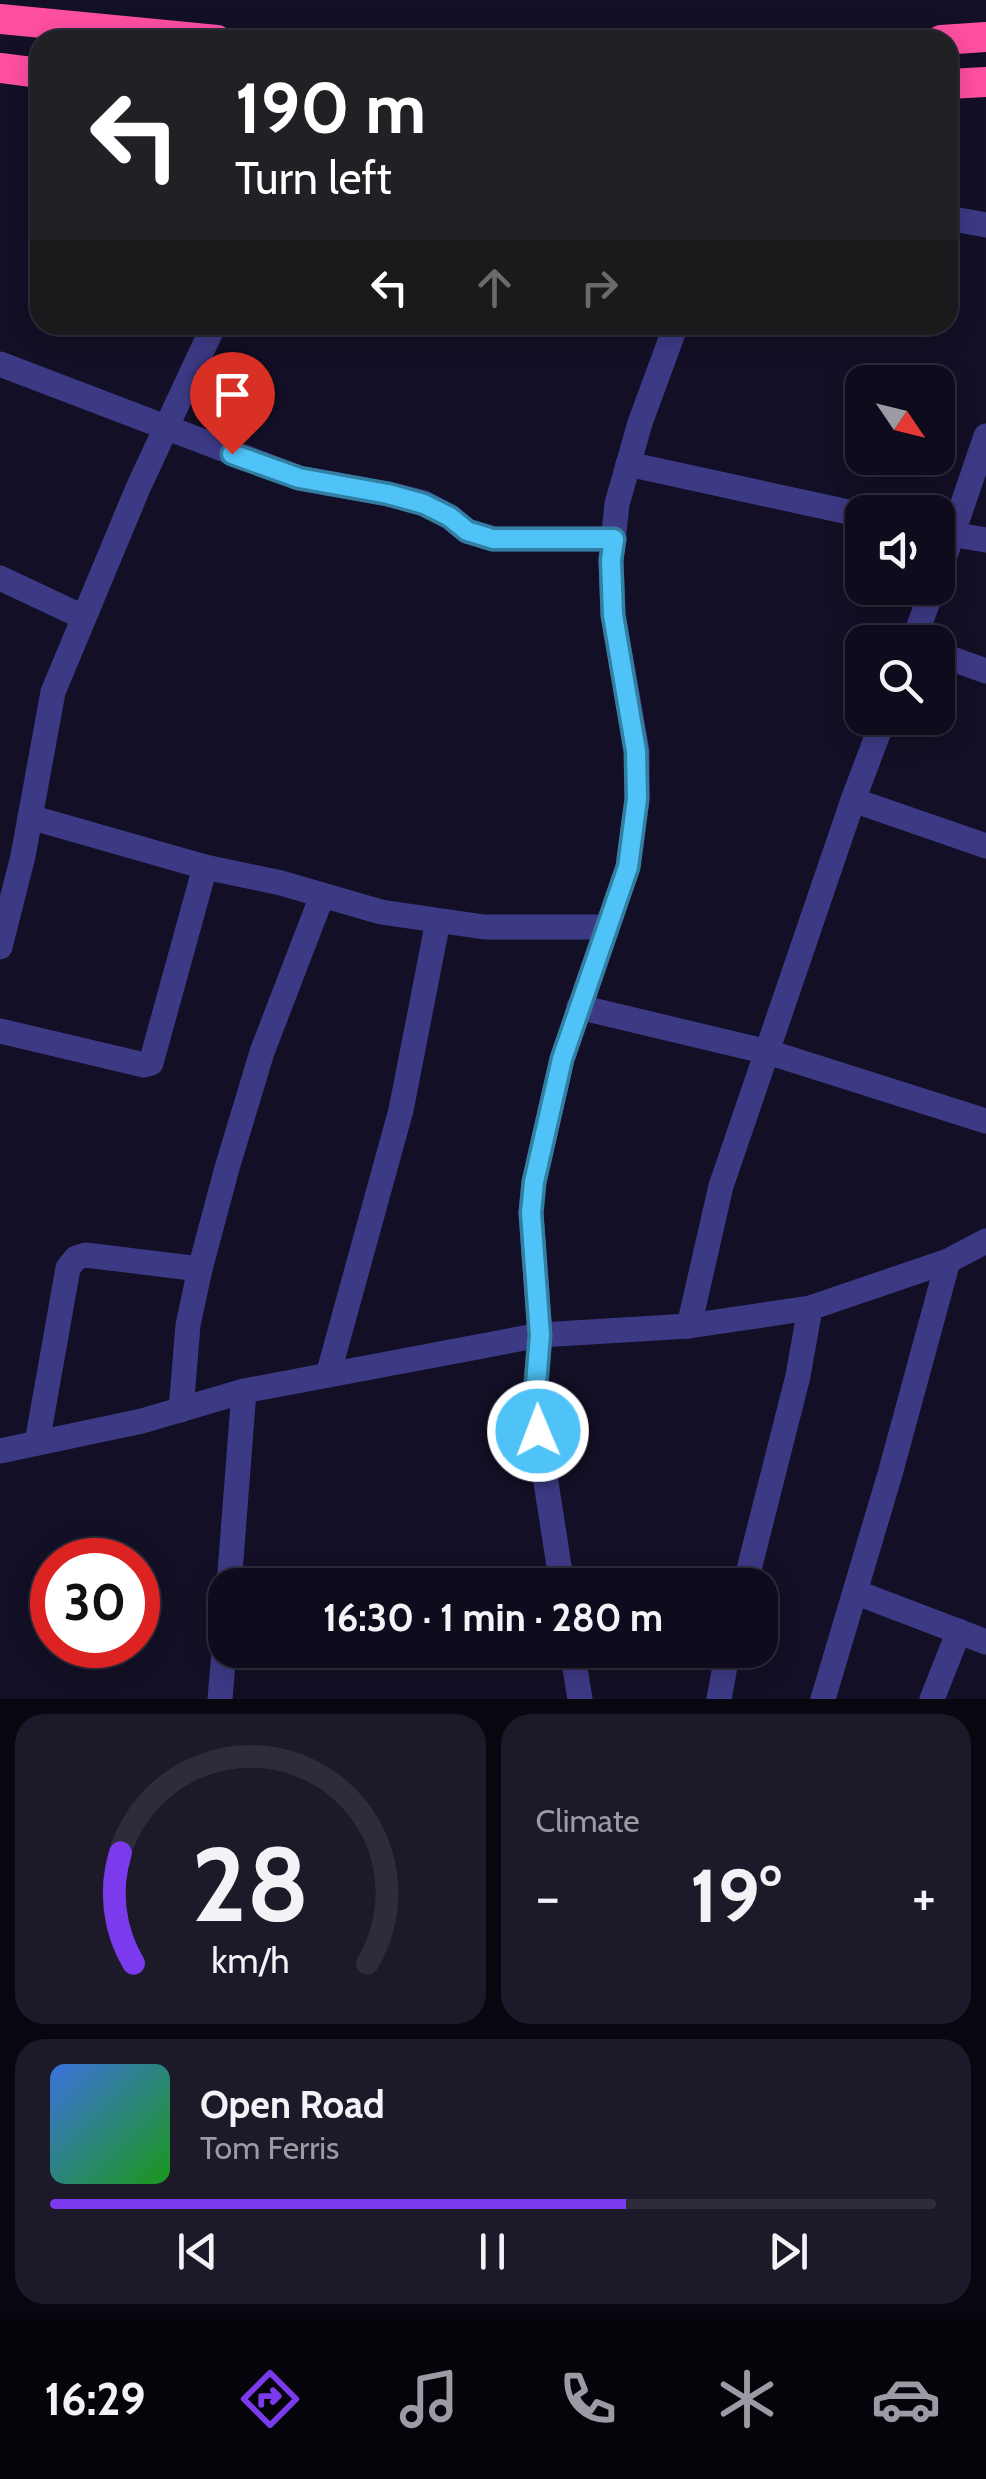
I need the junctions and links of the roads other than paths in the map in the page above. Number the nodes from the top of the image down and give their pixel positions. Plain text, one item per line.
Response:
1 (0, 19) edge
2 (114, 30) edge
3 (986, 37) edge
4 (958, 39) edge
5 (0, 68) edge
6 (30, 72) edge
7 (986, 82) edge
8 (958, 83) edge
9 (958, 220) edge
10 (986, 225) edge
11 (209, 335) edge
12 (672, 335) edge
13 (0, 364) edge
14 (166, 428) junction
15 (986, 436) edge
16 (628, 464) junction
17 (955, 510) edge
18 (845, 512) edge
19 (955, 535) edge
20 (614, 539) junction
21 (986, 540) edge
22 (0, 578) edge
23 (83, 616) junction
24 (955, 660) edge
25 (986, 671) edge
26 (878, 735) edge
27 (854, 800) junction
28 (30, 817) junction
29 (986, 846) edge
30 (205, 867) junction
31 (322, 896) junction
32 (438, 921) junction
33 (606, 927) junction
34 (0, 947) edge
35 (579, 1007) junction
36 (0, 1031) edge
37 (768, 1052) junction
38 (986, 1121) edge
39 (986, 1241) edge
40 (948, 1262) junction
41 (200, 1269) junction
42 (810, 1308) junction
43 (689, 1326) junction
44 (540, 1335) junction
45 (328, 1376) junction
46 (244, 1391) junction
47 (180, 1410) junction
48 (38, 1443) junction
49 (0, 1451) edge
50 (230, 1568) edge
51 (559, 1568) edge
52 (749, 1568) edge
53 (855, 1592) junction
54 (959, 1631) junction
55 (986, 1642) edge
56 (223, 1668) edge
57 (575, 1668) edge
58 (725, 1668) edge
59 (220, 1699) edge
60 (580, 1699) edge
61 (719, 1699) edge
62 (823, 1699) edge
63 (932, 1699) edge

1 - 2 highway
3 - 4 highway
5 - 6 highway
7 - 8 highway
9 - 10 street
11 - 14 street
12 - 16 street
13 - 14 street
14 - 20 street
14 - 23 street
15 - 17 street
16 - 18 street
16 - 20 street
19 - 21 street
20 - 33 street
22 - 23 street
23 - 28 street
24 - 25 street
26 - 27 street
27 - 29 street
27 - 37 street
28 - 30 street
28 - 34 street
30 - 31 street
30 - 36 street
31 - 32 street
31 - 41 street
32 - 33 street
32 - 45 street
33 - 35 street
35 - 37 street
35 - 44 street
37 - 38 street
37 - 43 street
39 - 40 street
40 - 42 street
40 - 53 street
41 - 47 street
41 - 48 street
42 - 43 street
42 - 52 street
43 - 44 street
44 - 45 street
44 - 51 street
45 - 46 street
46 - 47 street
46 - 50 street
47 - 48 street
48 - 49 street
53 - 54 street
53 - 62 street
54 - 55 street
54 - 63 street
56 - 59 street
57 - 60 street
58 - 61 street

